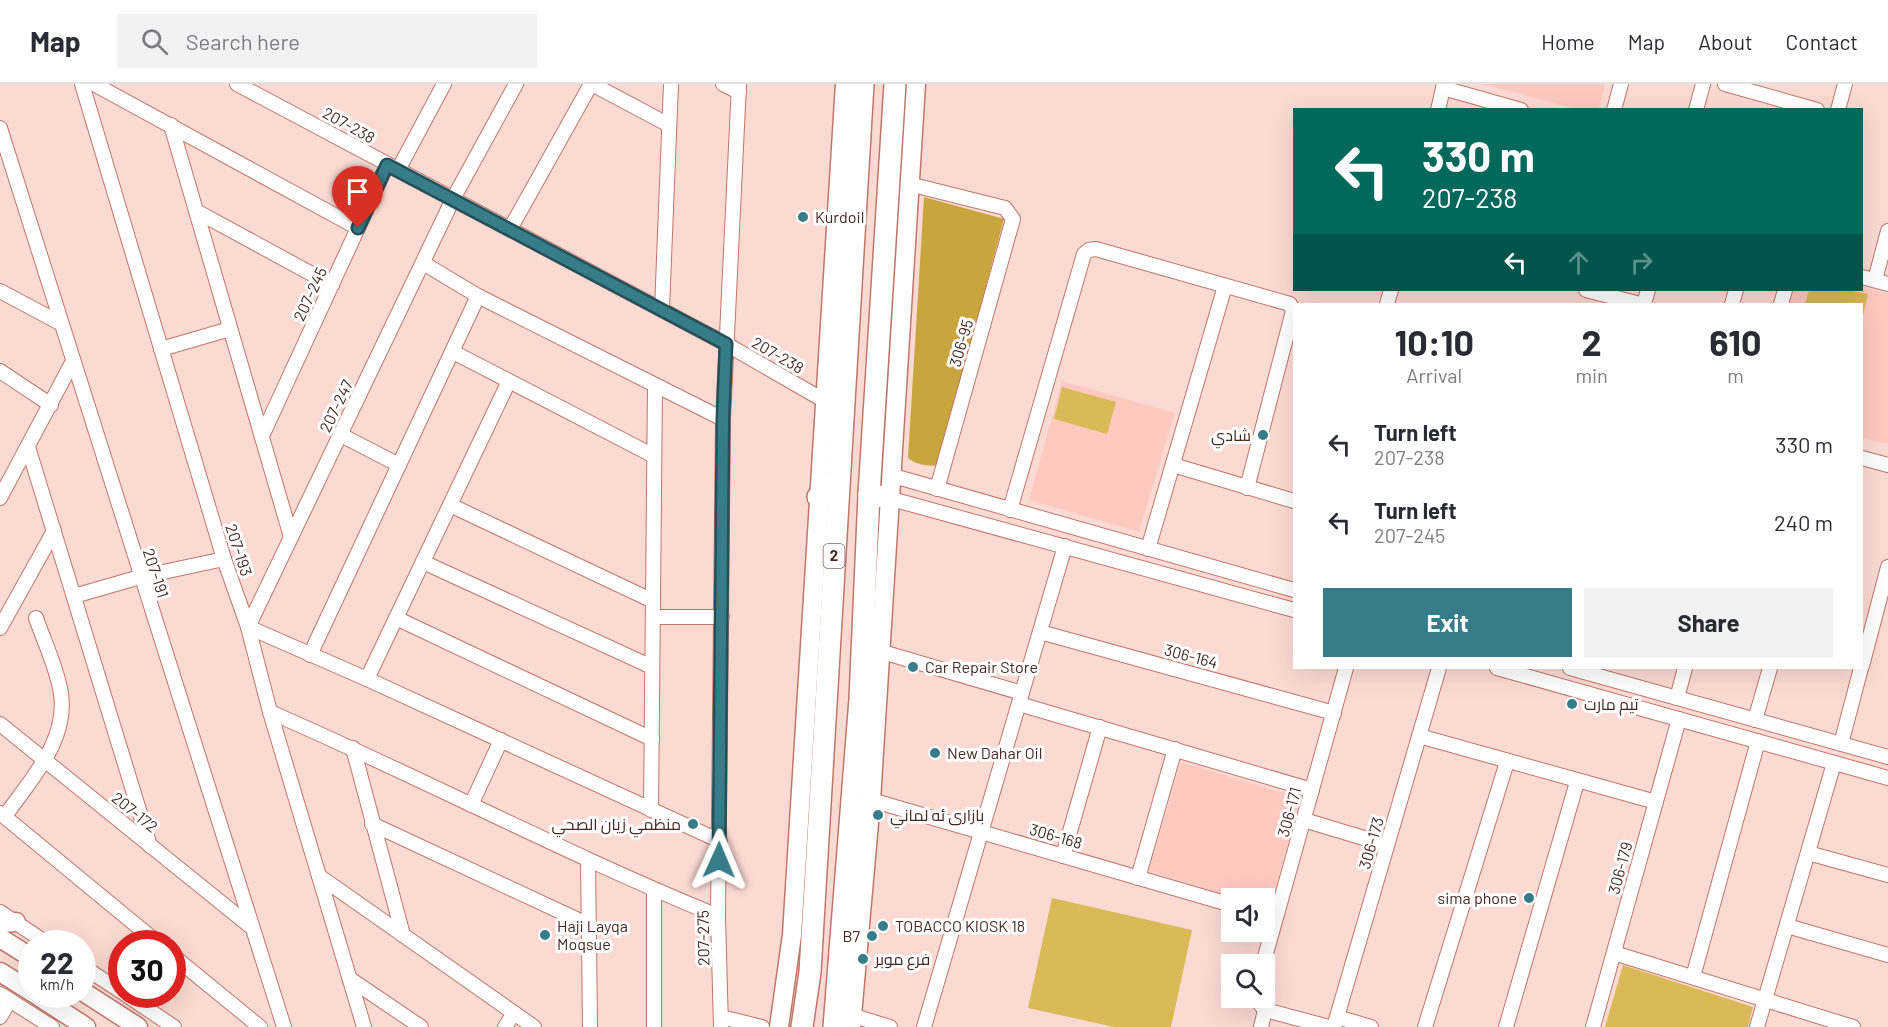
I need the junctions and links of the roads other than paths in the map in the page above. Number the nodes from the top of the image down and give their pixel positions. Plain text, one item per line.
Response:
1 (82, 84) edge
2 (94, 84) edge
3 (237, 84) edge
4 (444, 84) edge
5 (516, 84) edge
6 (592, 84) edge
7 (671, 84) edge
8 (723, 84) edge
9 (845, 84) edge
10 (863, 84) edge
11 (896, 84) edge
12 (916, 84) edge
13 (1621, 84) edge
14 (1703, 84) edge
15 (1725, 84) edge
16 (1845, 84) edge
17 (1444, 86) edge
18 (739, 88) edge
19 (1438, 108) edge
20 (1515, 108) edge
21 (1615, 108) edge
22 (1697, 108) edge
23 (1810, 108) edge
24 (1839, 108) edge
25 (669, 125) junction
26 (171, 126) junction
27 (0, 128) edge
28 (393, 167) junction
29 (909, 184) junction
30 (453, 199) junction
31 (196, 211) junction
32 (358, 228) junction
33 (854, 228) junction
34 (510, 229) junction
35 (886, 230) junction
36 (1888, 231) edge
37 (423, 263) junction
38 (1875, 280) edge
39 (332, 285) junction
40 (1225, 286) junction
41 (850, 288) junction
42 (883, 289) junction
43 (0, 291) edge
44 (1590, 291) edge
45 (478, 296) junction
46 (1638, 303) edge
47 (662, 309) junction
48 (60, 323) junction
49 (230, 329) junction
50 (726, 344) junction
51 (161, 349) junction
52 (453, 352) junction
53 (72, 363) junction
54 (0, 371) edge
55 (509, 381) junction
56 (655, 385) junction
57 (825, 401) junction
58 (51, 405) junction
59 (723, 419) junction
60 (341, 435) junction
61 (262, 436) junction
62 (28, 447) junction
63 (654, 456) junction
64 (1863, 458) edge
65 (399, 465) junction
66 (1173, 465) junction
67 (1888, 465) edge
68 (879, 485) junction
69 (1246, 488) junction
70 (937, 489) junction
71 (0, 498) edge
72 (828, 498) junction
73 (1293, 501) edge
74 (450, 505) junction
75 (1010, 510) junction
76 (54, 531) junction
77 (291, 537) junction
78 (1065, 546) junction
79 (1148, 549) junction
80 (224, 559) junction
81 (423, 562) junction
82 (1888, 567) edge
83 (140, 577) junction
84 (1293, 590) edge
85 (74, 596) junction
86 (653, 601) junction
87 (1293, 610) edge
88 (653, 617) junction
89 (722, 617) junction
90 (36, 618) dead end
91 (396, 618) junction
92 (0, 627) edge
93 (248, 627) junction
94 (1040, 632) junction
95 (879, 651) junction
96 (310, 656) junction
97 (1863, 660) edge
98 (652, 667) junction
99 (1346, 669) edge
100 (1439, 669) edge
101 (1507, 669) edge
102 (1574, 669) edge
103 (1685, 669) edge
104 (1770, 669) edge
105 (1860, 669) edge
106 (368, 679) junction
107 (1021, 698) junction
108 (1677, 698) junction
109 (270, 712) junction
110 (1334, 713) junction
111 (1679, 719) junction
112 (1755, 720) junction
113 (0, 724) edge
114 (1100, 727) junction
115 (1419, 736) junction
116 (652, 739) junction
117 (501, 740) junction
118 (1758, 741) junction
119 (1841, 744) junction
120 (353, 748) junction
121 (1175, 749) junction
122 (1888, 757) edge
123 (45, 760) junction
124 (1507, 762) junction
125 (1834, 763) junction
126 (1888, 778) edge
127 (1577, 782) junction
128 (1312, 790) junction
129 (862, 797) junction
130 (1656, 802) junction
131 (471, 805) junction
132 (651, 810) junction
133 (2, 814) edge
134 (1304, 820) junction
135 (372, 824) junction
136 (982, 832) junction
137 (720, 841) junction
138 (1387, 845) junction
139 (150, 846) junction
140 (1808, 853) junction
141 (1063, 856) junction
142 (588, 861) junction
143 (1888, 874) edge
144 (319, 876) junction
145 (1138, 878) junction
146 (654, 890) junction
147 (1221, 902) edge
148 (1275, 904) edge
149 (0, 912) edge
150 (718, 916) junction
151 (8, 922) edge
152 (589, 925) junction
153 (250, 926) junction
154 (1787, 926) junction
155 (23, 930) edge
156 (142, 930) edge
157 (403, 935) junction
158 (0, 938) edge
159 (18, 949) edge
160 (1614, 953) junction
161 (1888, 955) edge
162 (186, 966) edge
163 (0, 972) edge
164 (1693, 977) junction
165 (350, 979) junction
166 (18, 983) edge
167 (5, 997) edge
168 (96, 1000) edge
169 (1765, 1000) junction
170 (56, 1008) edge
171 (146, 1008) edge
172 (1265, 1010) joint
173 (514, 1013) junction
174 (0, 1017) edge
175 (844, 1020) edge
176 (721, 1022) edge
177 (1333, 1024) edge
178 (1846, 1026) edge
179 (52, 1027) edge
180 (86, 1027) edge
181 (138, 1027) edge
182 (174, 1027) edge
183 (260, 1027) edge
184 (284, 1027) edge
185 (364, 1027) edge
186 (421, 1027) edge
187 (505, 1027) edge
188 (534, 1027) edge
189 (590, 1027) edge
190 (654, 1027) edge
191 (762, 1027) edge
192 (779, 1027) edge
193 (802, 1027) edge
194 (890, 1027) edge
195 (924, 1027) edge
196 (1261, 1027) edge
197 (1371, 1027) edge
198 (1425, 1027) edge
199 (1506, 1027) edge
200 (1593, 1027) edge
201 (1757, 1027) edge

1 - 51 street, 207-193
2 - 26 street
3 - 28 street, 207-238
4 - 28 street, 207-245
5 - 30 street, 207-247
6 - 25 street
6 - 34 street
7 - 25 street
8 - 18 street
9 - 57 main road
10 - 33 highway, 2
11 - 35 highway, 2
12 - 29 main road
13 - 21 street
14 - 22 street
15 - 23 street
16 - 24 street
17 - 19 street
17 - 20 street
18 - 50 street, 207-275
25 - 47 street
26 - 31 street
26 - 32 street
27 - 48 street, 207-191
28 - 30 street, 207-238
28 - 32 street, 207-245
29 - 68 main road
29 - 70 street, 306-95
30 - 34 street, 207-238
30 - 37 street, 207-247
31 - 39 street
31 - 49 street
32 - 39 street, 207-245
33 - 35 highway
33 - 41 highway, 2
34 - 47 street, 207-238
35 - 42 highway, 2
36 - 38 street
37 - 45 street
37 - 60 street, 207-247
39 - 61 street, 207-245
40 - 66 street
40 - 69 street
40 - 75 street
41 - 42 highway
41 - 72 highway, 2
42 - 68 highway, 2
43 - 48 street
44 - 46 street
45 - 52 street
45 - 56 street
47 - 50 street, 207-238
48 - 53 street, 207-191
49 - 51 street
49 - 61 street
50 - 57 street, 207-238
50 - 59 street, 207-275
51 - 80 street, 207-193
52 - 55 street
52 - 65 street
53 - 58 street
53 - 83 street, 207-191
54 - 58 street
55 - 63 street
55 - 74 street
56 - 59 street
56 - 63 street
57 - 72 main road
58 - 62 street
59 - 89 street, 207-275
60 - 65 street
60 - 77 street, 207-247
61 - 77 street
62 - 71 street
62 - 76 street
63 - 86 street
64 - 67 street
65 - 96 street
66 - 69 street
66 - 79 street
68 - 70 street
68 - 78 street
68 - 95 main road
68 - 129 highway, 2
69 - 73 street
70 - 75 street
72 - 192 main road
72 - 193 highway, 2
74 - 81 street
74 - 86 street
75 - 79 street
76 - 85 street
76 - 92 street
77 - 93 street, 207-247
78 - 87 street
78 - 94 street
79 - 84 street
80 - 83 street
80 - 93 street, 207-193
81 - 91 street
81 - 98 street
82 - 97 street
83 - 85 street
83 - 153 street, 207-191
85 - 139 street
86 - 88 street
88 - 89 street
88 - 98 street
89 - 137 street, 207-275
90 - 123 street
91 - 106 street
91 - 116 street
93 - 96 street
93 - 109 street, 207-193
94 - 107 street
94 - 110 street, 306-164
95 - 107 street
95 - 129 main road
96 - 106 street
98 - 116 street
99 - 110 street, 306-171
100 - 115 street, 306-173
101 - 111 street
102 - 108 street
103 - 108 street
104 - 112 street
105 - 119 street
106 - 117 street
107 - 114 street
107 - 136 street
108 - 112 street
109 - 120 street
109 - 144 street, 207-193
110 - 128 street, 306-171
111 - 118 street
111 - 130 street, 306-179
112 - 119 street
113 - 123 street, 207-172
114 - 121 street
114 - 141 street
115 - 124 street
115 - 138 street, 306-173
116 - 132 street
117 - 131 street
117 - 132 street
118 - 125 street
118 - 164 street
119 - 122 street
120 - 131 street
120 - 135 street
121 - 128 street
121 - 145 street
123 - 133 street
123 - 139 street, 207-172
124 - 127 street
124 - 198 street
125 - 126 street
125 - 140 street
127 - 130 street
127 - 199 street
128 - 134 street, 306-171
129 - 136 street, 306-168
129 - 175 highway, 2
130 - 160 street, 306-179
131 - 142 street
132 - 137 street
133 - 156 street
134 - 138 street
134 - 148 street, 306-171
135 - 152 street
135 - 157 street
136 - 141 street, 306-168
136 - 195 street
137 - 150 street, 207-275
138 - 177 street, 306-173
139 - 153 street, 207-172
140 - 143 street
140 - 154 street
141 - 145 street, 306-168
142 - 146 street
142 - 152 street
144 - 157 street
144 - 165 street, 207-193
145 - 147 street, 306-168
146 - 150 street
146 - 190 street
149 - 151 street
150 - 176 street, 207-275
151 - 155 street
152 - 189 street
153 - 184 street, 207-191
154 - 161 street
154 - 169 street
157 - 173 street
158 - 159 main road
160 - 164 street
160 - 200 street, 306-179
162 - 183 street
163 - 166 main road
164 - 169 street
165 - 185 street, 207-193
165 - 186 street
167 - 174 street
167 - 179 street
168 - 181 main road
169 - 178 street
169 - 201 street
170 - 180 main road
171 - 182 street
172 - 177 street
172 - 196 street
173 - 187 street
173 - 188 street
175 - 194 street
176 - 191 street
177 - 197 street

